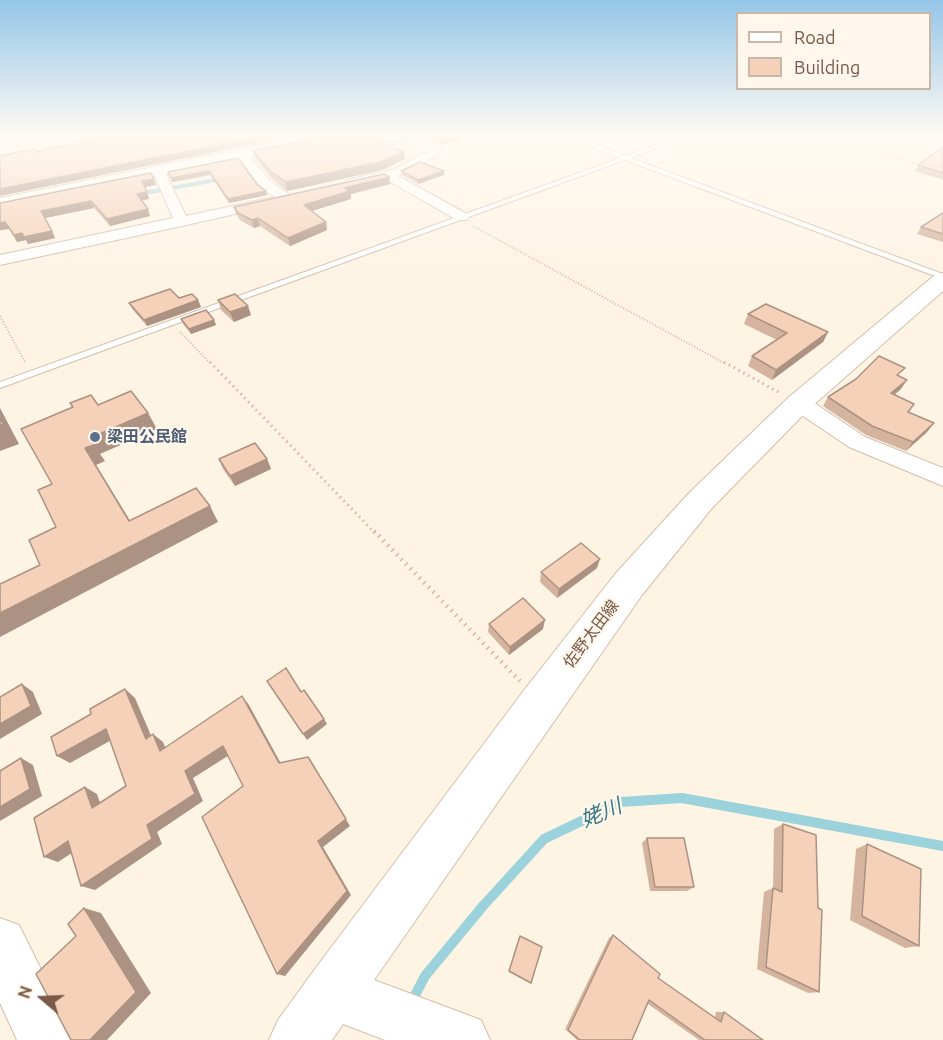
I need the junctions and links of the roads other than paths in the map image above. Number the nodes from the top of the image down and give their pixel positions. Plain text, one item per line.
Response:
1 (93, 184) edge
2 (164, 184) edge
3 (265, 184) edge
4 (349, 184) edge
5 (401, 184) edge
6 (555, 184) edge
7 (692, 184) edge
8 (342, 185) edge
9 (0, 203) edge
10 (460, 218) junction
11 (182, 222) junction
12 (0, 260) edge
13 (943, 279) edge
14 (0, 385) edge
15 (799, 403) junction
16 (943, 477) edge
17 (0, 944) edge
18 (351, 999) junction
19 (445, 1034) edge
20 (47, 1040) edge
21 (298, 1040) edge

1 - 9 main road
2 - 11 street
3 - 11 street
4 - 8 street
5 - 10 street
6 - 10 lane
7 - 13 lane
10 - 14 lane
11 - 12 street
13 - 15 main road, 佐野太田線
15 - 16 street
15 - 18 main road, 佐野太田線
17 - 20 main road
18 - 19 main road
18 - 21 main road, 佐野太田線

